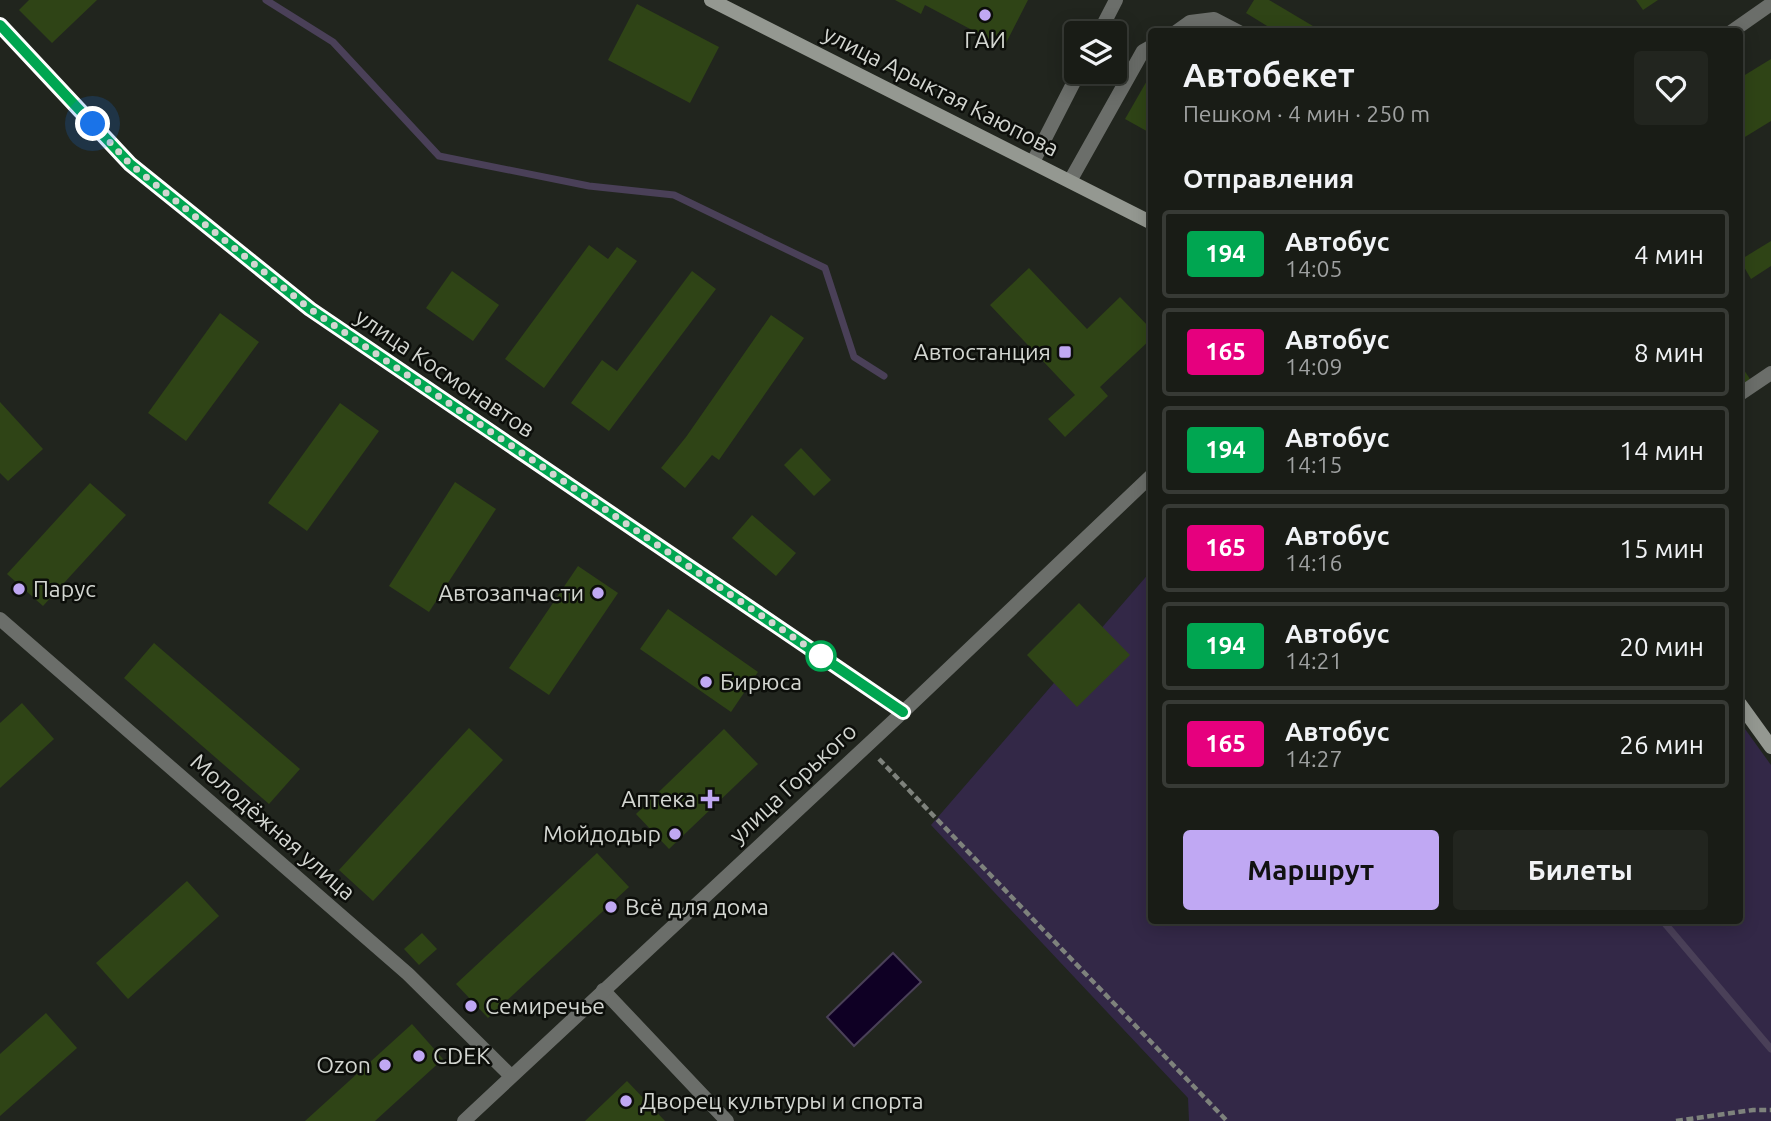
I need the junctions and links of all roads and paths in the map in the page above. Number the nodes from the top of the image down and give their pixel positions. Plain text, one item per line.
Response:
1 (711, 0) edge
2 (1116, 0) edge
3 (1771, 4) edge
4 (1105, 21) edge
5 (0, 25) edge
6 (1182, 28) edge
7 (1231, 28) edge
8 (1737, 28) edge
9 (1148, 48) edge
10 (1073, 84) edge
11 (1033, 163) junction
12 (1070, 181) junction
13 (1148, 221) edge
14 (1771, 373) edge
15 (1743, 392) edge
16 (1148, 479) edge
17 (0, 619) edge
18 (1743, 708) edge
19 (903, 712) junction
20 (866, 746) junction
21 (1771, 747) edge
22 (603, 990) junction
23 (512, 1076) junction
24 (1771, 1110) edge
25 (464, 1121) edge
26 (727, 1121) edge
27 (1227, 1121) edge
28 (1676, 1121) edge

1 - 11 street, улица Арыктая Каюпова
2 - 4 street
3 - 8 street
5 - 19 street, улица Космонавтов
6 - 7 street
9 - 12 street
10 - 11 street
11 - 12 street, улица Арыктая Каюпова
12 - 13 street, улица Арыктая Каюпова
14 - 15 street
16 - 19 street, улица Горького
17 - 23 street, Молодёжная улица
18 - 21 street
19 - 20 street, улица Горького
20 - 22 street, улица Горького
20 - 27 path
22 - 23 street, улица Горького
22 - 26 street
23 - 25 street, улица Горького
24 - 28 path

